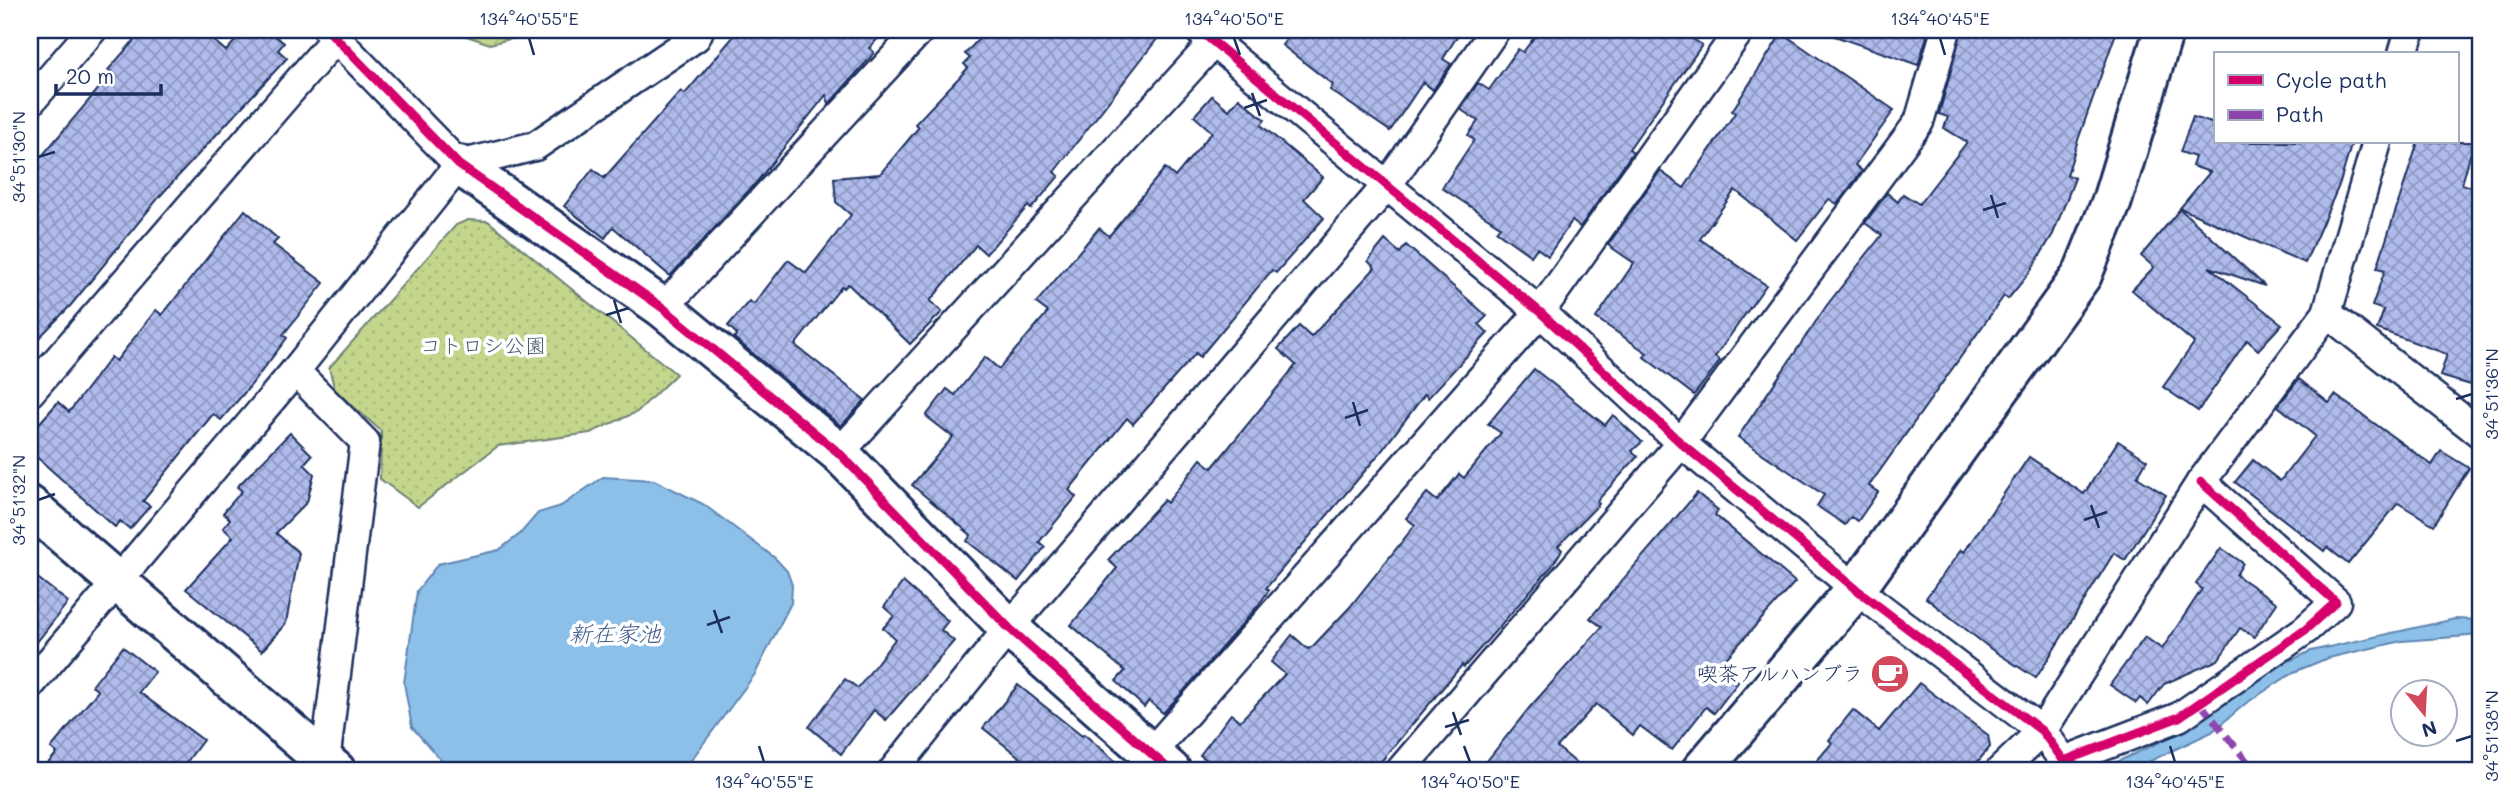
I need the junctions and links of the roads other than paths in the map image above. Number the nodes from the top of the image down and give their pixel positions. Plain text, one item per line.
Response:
1 (92, 30) edge
2 (699, 30) edge
3 (920, 30) edge
4 (1495, 30) edge
5 (1740, 30) edge
6 (1946, 30) edge
7 (2164, 30) edge
8 (2410, 30) edge
9 (332, 34) edge
10 (1213, 34) edge
11 (2404, 52) edge
12 (30, 102) edge
13 (2376, 144) edge
14 (458, 165) junction
15 (1388, 184) junction
16 (663, 308) junction
17 (1539, 312) junction
18 (2327, 313) junction
19 (295, 371) junction
20 (30, 391) edge
21 (2481, 434) edge
22 (1681, 443) junction
23 (839, 453) junction
24 (2201, 482) junction
25 (30, 506) edge
26 (120, 581) junction
27 (1856, 589) junction
28 (1009, 628) junction
29 (30, 685) edge
30 (2042, 731) junction
31 (1161, 762) edge
32 (331, 766) edge
33 (893, 771) edge
34 (1400, 771) edge
35 (1700, 771) edge
36 (2000, 771) edge

1 - 12 street
2 - 14 street
3 - 16 street
4 - 15 street
5 - 17 street
6 - 22 street
7 - 27 street
8 - 11 street
9 - 14 street
9 - 20 street
10 - 15 street
10 - 23 street
13 - 18 street
14 - 16 street
14 - 19 street
15 - 17 street
15 - 28 street
16 - 23 street
17 - 22 street
17 - 31 street
18 - 21 street
18 - 24 street
19 - 26 street
19 - 32 street
22 - 27 street
22 - 34 street
23 - 28 street
24 - 30 street
24 - 30 street
25 - 26 street
26 - 29 street
26 - 32 street
27 - 30 street
27 - 35 street
28 - 31 street
28 - 33 street
30 - 36 street

